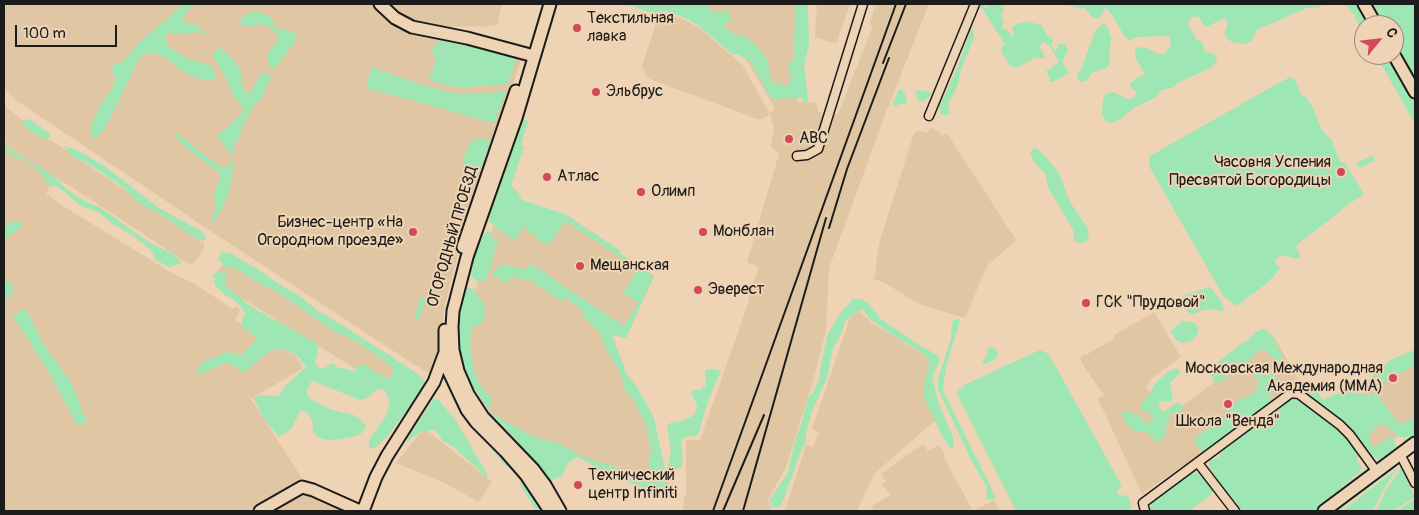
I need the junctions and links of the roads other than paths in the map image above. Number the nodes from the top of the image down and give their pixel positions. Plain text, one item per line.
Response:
1 (380, 4) edge
2 (544, 4) edge
3 (550, 4) edge
4 (863, 4) edge
5 (975, 4) edge
6 (1364, 4) edge
7 (1370, 15) edge
8 (532, 55) junction
9 (1400, 65) edge
10 (1415, 92) edge
11 (929, 116) dead end
12 (798, 156) dead end
13 (452, 327) junction
14 (445, 352) junction
15 (455, 379) junction
16 (434, 381) junction
17 (1415, 443) edge
18 (1400, 454) junction
19 (520, 460) junction
20 (1198, 463) junction
21 (1377, 472) junction
22 (1415, 483) edge
23 (260, 511) edge
24 (361, 511) edge
25 (550, 511) edge
26 (560, 511) edge
27 (1145, 511) edge
28 (1236, 511) edge
29 (1324, 511) edge

1 - 8 main road
2 - 8 main road, ОГОРОДНЫЙ ПРОЕЗД
3 - 8 main road, ОГОРОДНЫЙ ПРОЕЗД
4 - 12 street
5 - 11 street
6 - 7 main road
8 - 13 main road, ОГОРОДНЫЙ ПРОЕЗД
8 - 14 main road, ОГОРОДНЫЙ ПРОЕЗД
9 - 10 main road
13 - 14 main road
13 - 15 main road, ОГОРОДНЫЙ ПРОЕЗД
14 - 15 main road, ОГОРОДНЫЙ ПРОЕЗД
14 - 16 main road
15 - 16 main road
15 - 19 main road, ОГОРОДНЫЙ ПРОЕЗД
16 - 24 main road
17 - 18 main road
18 - 21 main road
18 - 22 street
19 - 25 main road
19 - 26 main road
20 - 21 street
20 - 27 street
20 - 28 street
21 - 29 main road
23 - 24 main road

